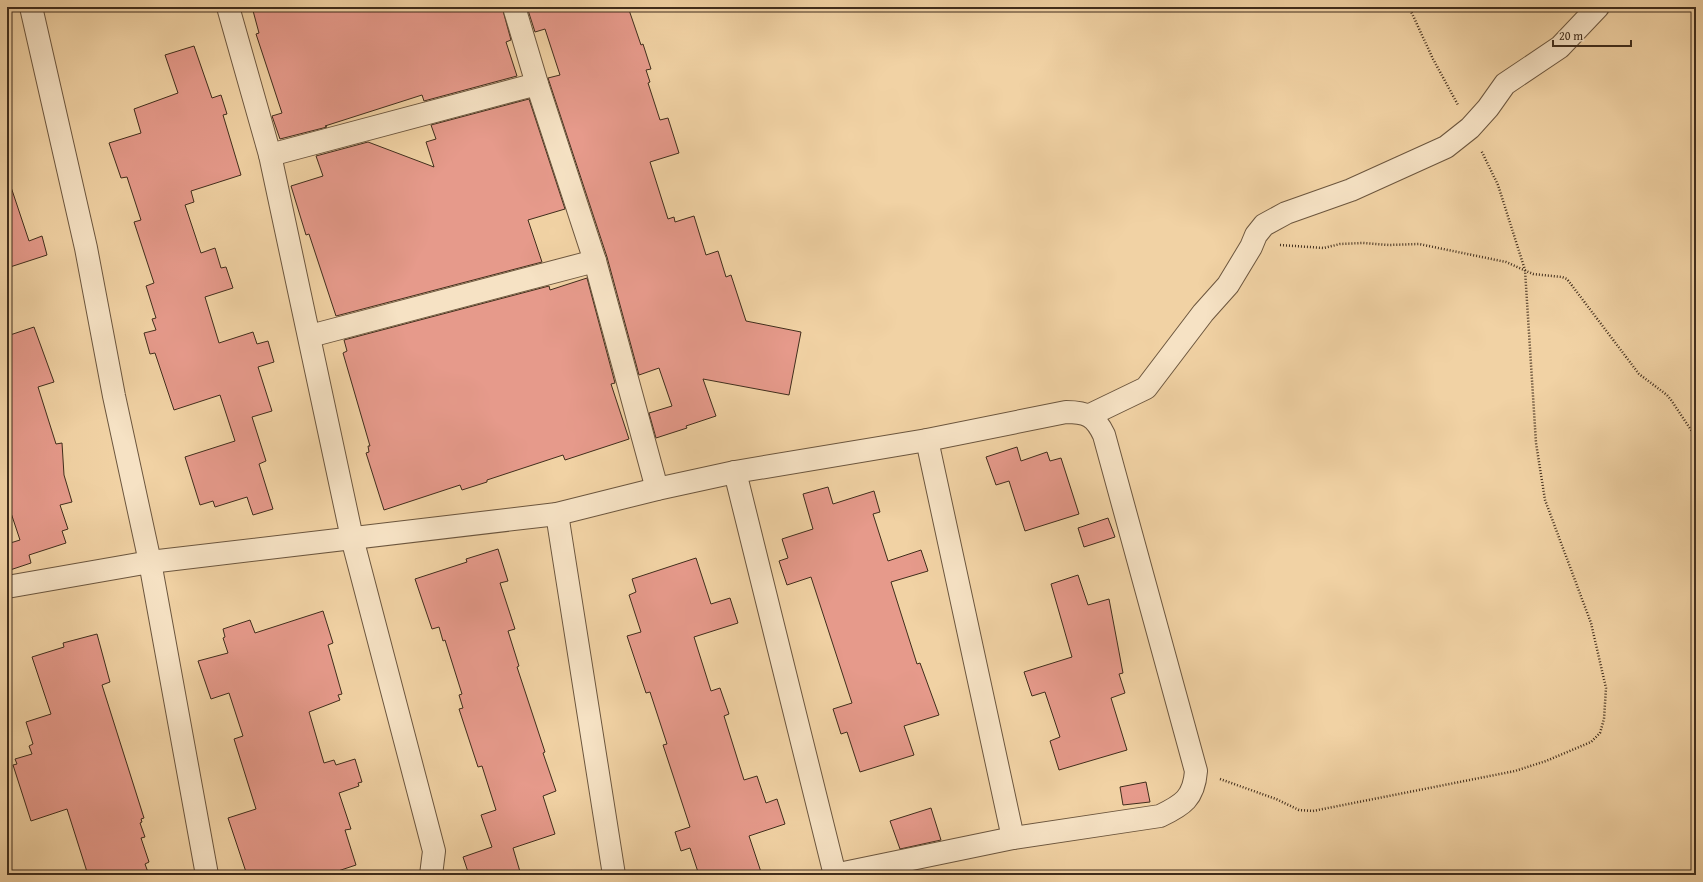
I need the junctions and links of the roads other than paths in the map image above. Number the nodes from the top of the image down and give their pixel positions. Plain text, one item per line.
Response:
1 (30, 7) edge
2 (228, 7) edge
3 (514, 7) edge
4 (1598, 7) edge
5 (537, 84) junction
6 (270, 155) junction
7 (595, 261) junction
8 (310, 336) junction
9 (1090, 415) junction
10 (927, 440) junction
11 (735, 472) junction
12 (657, 489) junction
13 (557, 514) junction
14 (352, 538) junction
15 (150, 562) junction
16 (7, 587) edge
17 (1013, 838) junction
18 (207, 875) edge
19 (432, 875) edge
20 (614, 875) edge
21 (835, 875) edge

1 - 15 street
2 - 6 street
3 - 5 street
4 - 9 street
5 - 6 street
5 - 7 street
6 - 8 street
7 - 8 street
7 - 12 street
8 - 14 street
9 - 10 street
9 - 17 street
10 - 11 street
10 - 17 street
11 - 12 street
11 - 21 street
12 - 13 street
13 - 14 street
13 - 20 street
14 - 15 street
14 - 19 street
15 - 16 street
15 - 18 street
17 - 21 street

